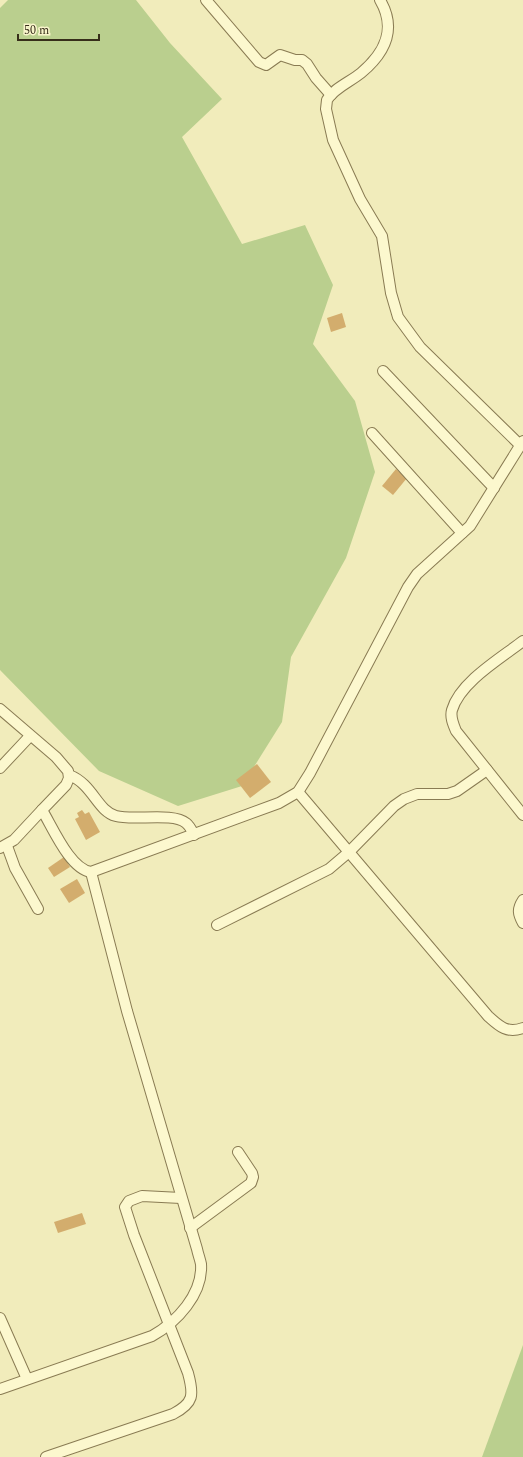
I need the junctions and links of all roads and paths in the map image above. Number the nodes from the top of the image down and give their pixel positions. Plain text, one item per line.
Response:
1 (206, 0) edge
2 (380, 0) edge
3 (331, 95) junction
4 (383, 371) dead end
5 (372, 434) dead end
6 (522, 443) edge
7 (494, 488) junction
8 (462, 534) junction
9 (523, 641) edge
10 (0, 709) edge
11 (30, 736) junction
12 (0, 768) edge
13 (487, 770) junction
14 (69, 775) junction
15 (298, 792) junction
16 (42, 810) junction
17 (523, 815) edge
18 (194, 836) junction
19 (3, 847) edge
20 (349, 852) junction
21 (91, 872) junction
22 (523, 900) edge
23 (38, 909) dead end
24 (523, 923) edge
25 (217, 925) dead end
26 (523, 1028) edge
27 (238, 1152) dead end
28 (181, 1198) junction
29 (190, 1228) junction
30 (0, 1318) edge
31 (169, 1325) junction
32 (27, 1379) junction
33 (0, 1388) edge
34 (46, 1457) edge

1 - 3 street
2 - 3 street
3 - 6 street
4 - 7 street
5 - 8 street
6 - 7 street
7 - 8 street
8 - 15 street
9 - 13 street
10 - 11 street
11 - 12 street
11 - 14 street
13 - 17 street
13 - 20 street
14 - 16 street
14 - 18 street
15 - 18 street
15 - 20 street
16 - 19 street
16 - 21 street
18 - 21 street
19 - 23 street
20 - 25 street
20 - 26 street
21 - 28 street
22 - 24 street
27 - 29 street
28 - 29 street
28 - 31 street
29 - 31 street
30 - 32 street
31 - 32 street
31 - 34 street
32 - 33 street

